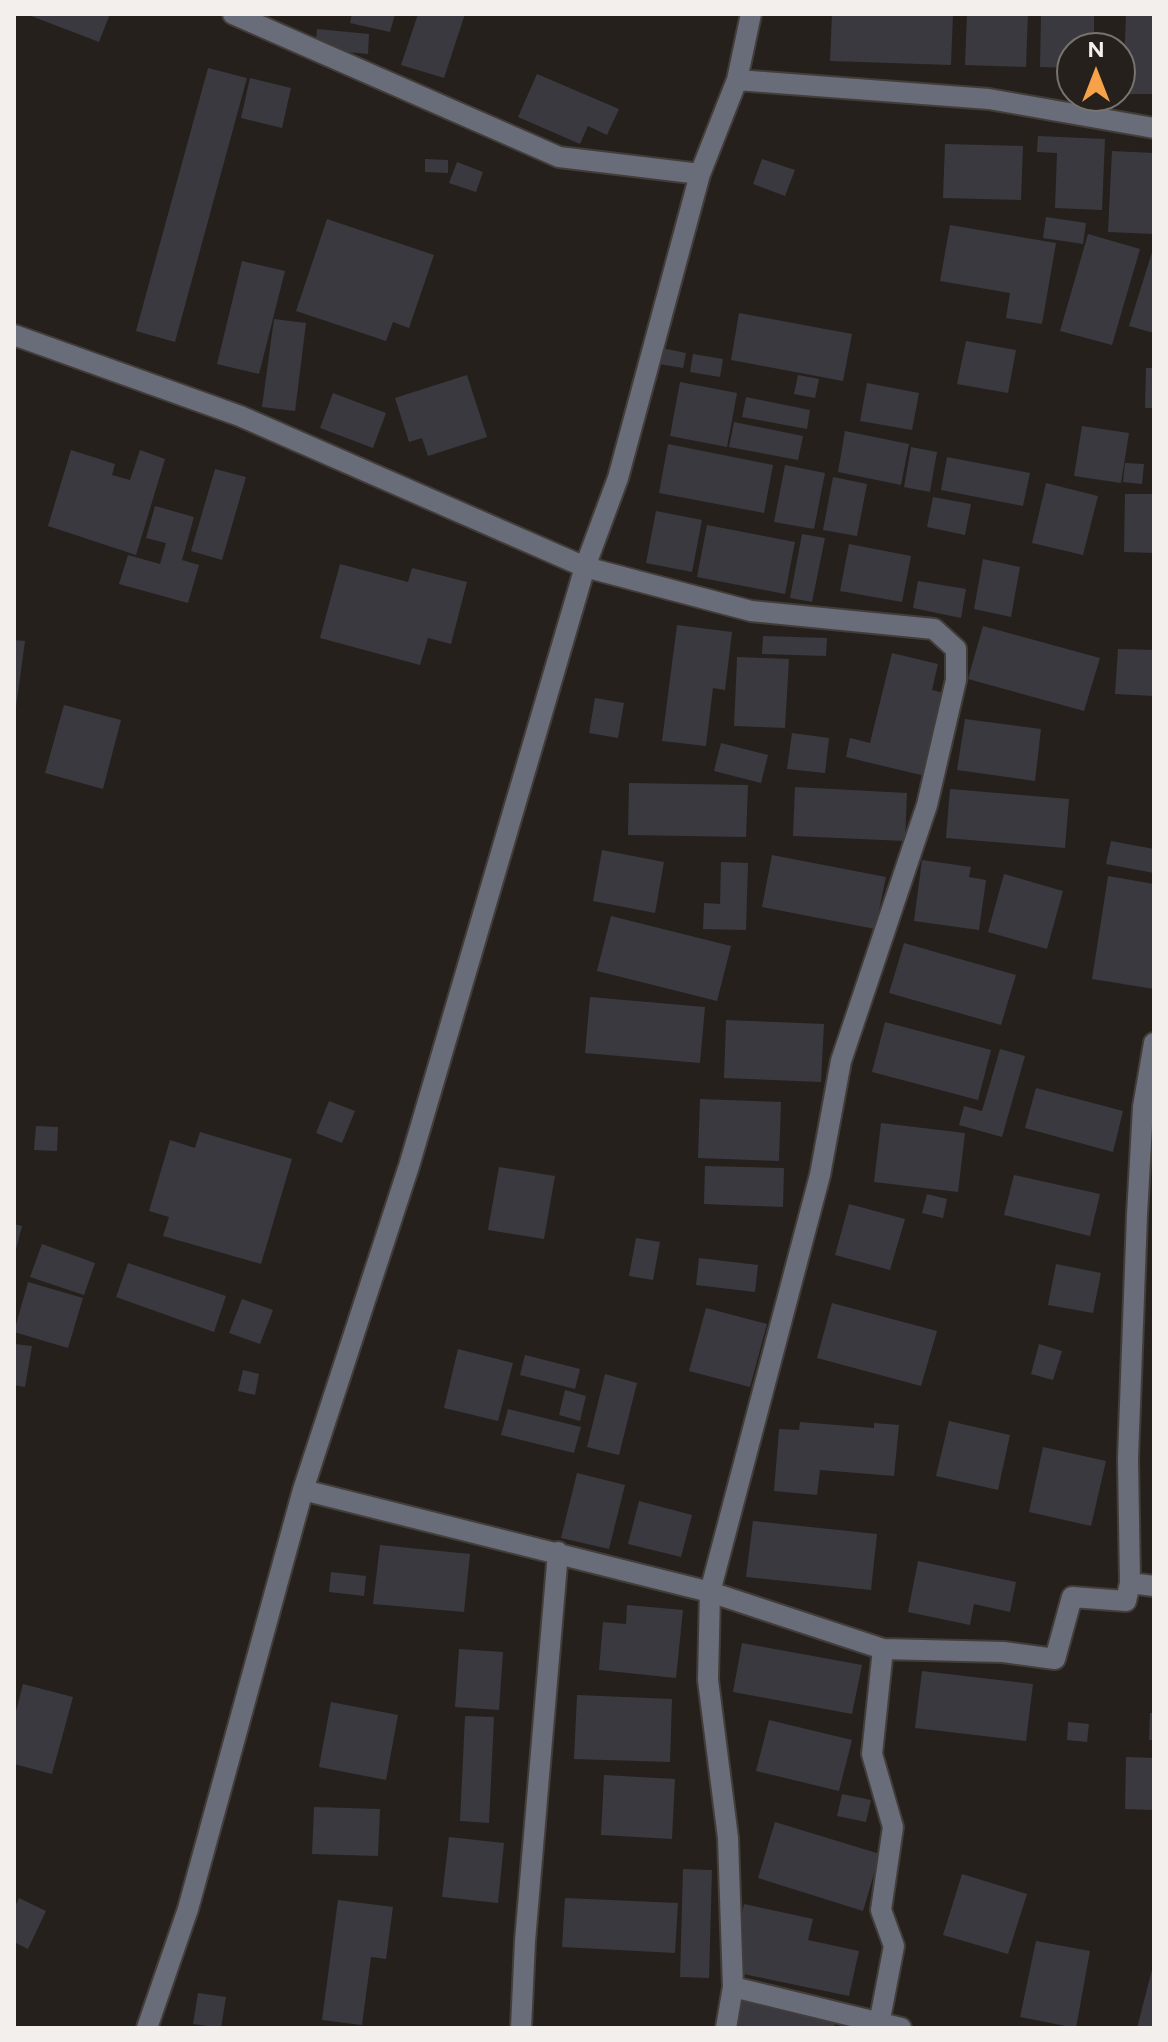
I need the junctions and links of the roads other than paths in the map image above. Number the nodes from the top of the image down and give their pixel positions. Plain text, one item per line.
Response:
1 (233, 14) edge
2 (751, 14) edge
3 (737, 80) junction
4 (1154, 128) edge
5 (700, 174) junction
6 (14, 335) edge
7 (585, 567) junction
8 (1154, 1043) edge
9 (303, 1490) junction
10 (558, 1552) junction
11 (1130, 1583) junction
12 (1154, 1586) edge
13 (710, 1592) junction
14 (883, 1649) junction
15 (733, 1987) junction
16 (879, 2024) junction
17 (147, 2028) edge
18 (521, 2028) edge
19 (726, 2028) edge
20 (901, 2028) edge

1 - 5 street
2 - 3 street
3 - 4 street
3 - 5 street
5 - 7 street
6 - 7 street
7 - 9 street
7 - 13 street
8 - 11 street
9 - 10 street
9 - 17 street
10 - 13 street
10 - 18 street
11 - 12 street
11 - 14 street
13 - 14 street
13 - 15 street
14 - 16 street
15 - 16 street
15 - 19 street
16 - 20 street

